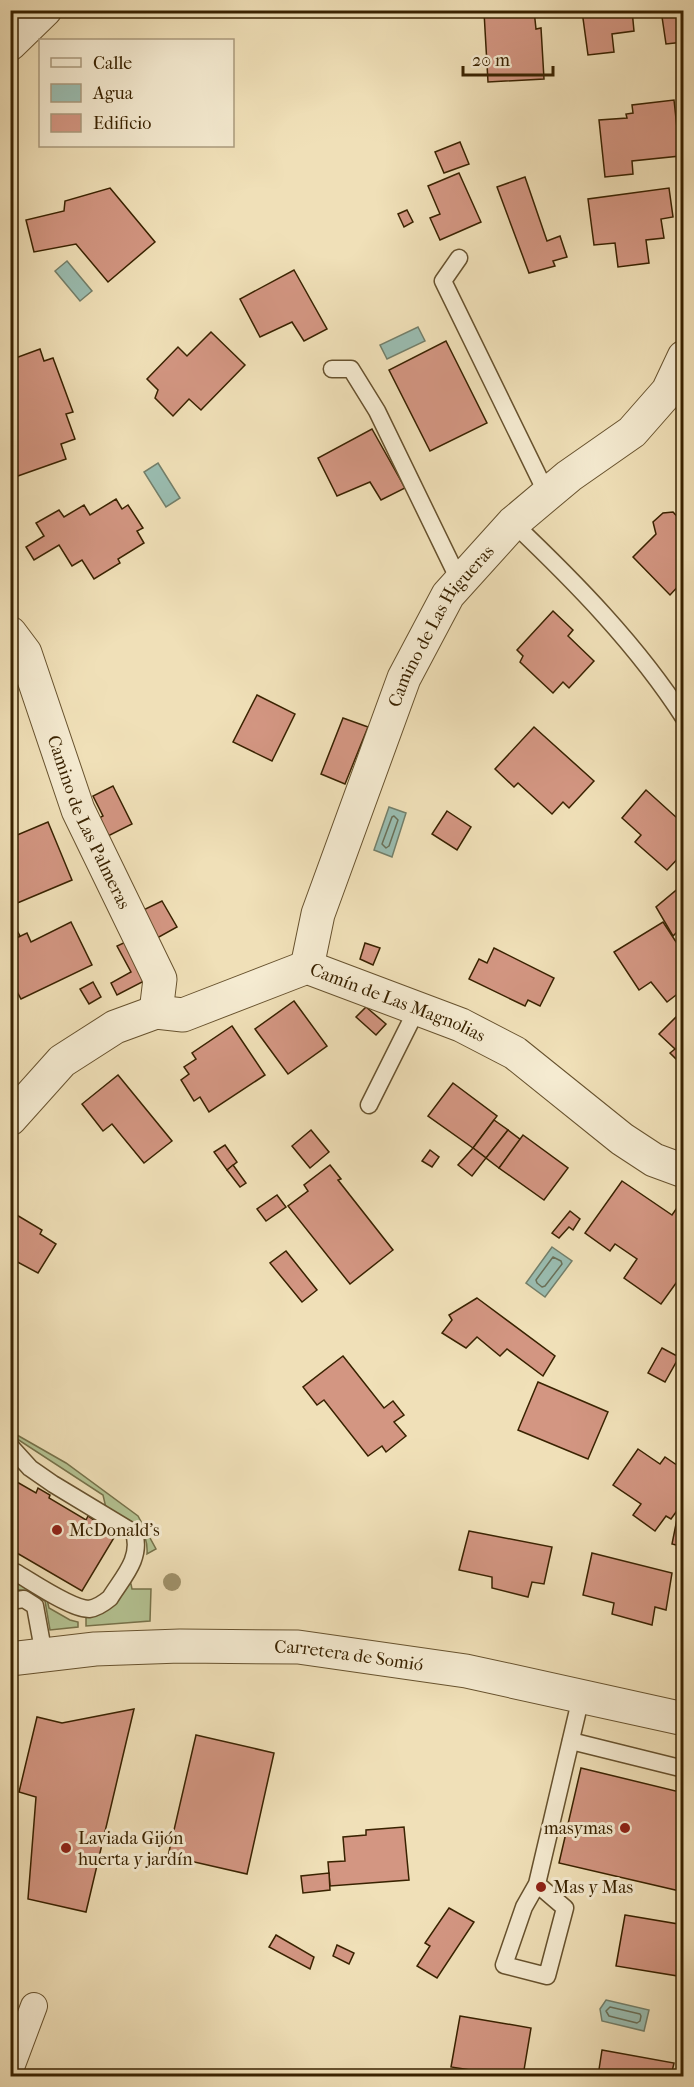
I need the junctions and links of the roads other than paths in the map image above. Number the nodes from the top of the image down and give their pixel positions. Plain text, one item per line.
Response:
1 (45, 10) edge
2 (10, 44) edge
3 (459, 258) dead end
4 (684, 357) edge
5 (332, 369) dead end
6 (547, 495) junction
7 (513, 523) junction
8 (460, 582) junction
9 (10, 633) edge
10 (684, 718) edge
11 (307, 966) junction
12 (417, 1009) junction
13 (156, 1012) junction
14 (16, 1099) edge
15 (369, 1105) dead end
16 (684, 1171) edge
17 (10, 1446) edge
18 (10, 1571) edge
19 (10, 1600) edge
20 (44, 1655) junction
21 (10, 1659) edge
22 (581, 1696) junction
23 (684, 1719) edge
24 (571, 1741) junction
25 (684, 1769) edge
26 (537, 1884) junction
27 (34, 2006) dead end
28 (10, 2070) edge

1 - 2 street
3 - 6 lane
4 - 6 street, Camino de Las Higueras
5 - 8 lane
6 - 7 street, Camino de Las Higueras
7 - 8 street, Camino de Las Higueras
7 - 10 lane
8 - 11 street, Camino de Las Higueras
9 - 13 street, Camino de Las Palmeras
11 - 12 street, Camín de Las Magnolias
11 - 13 street, Camín de Las Magnolias
12 - 15 lane
12 - 16 street, Camín de Las Magnolias
13 - 14 street, Camín de Las Magnolias
17 - 18 lane
19 - 20 lane
20 - 21 street, Carretera de Somió
20 - 22 street, Carretera de Somió
22 - 23 street, Carretera de Somió
22 - 24 lane
24 - 25 lane
24 - 26 lane
26 - 26 lane
27 - 28 street

